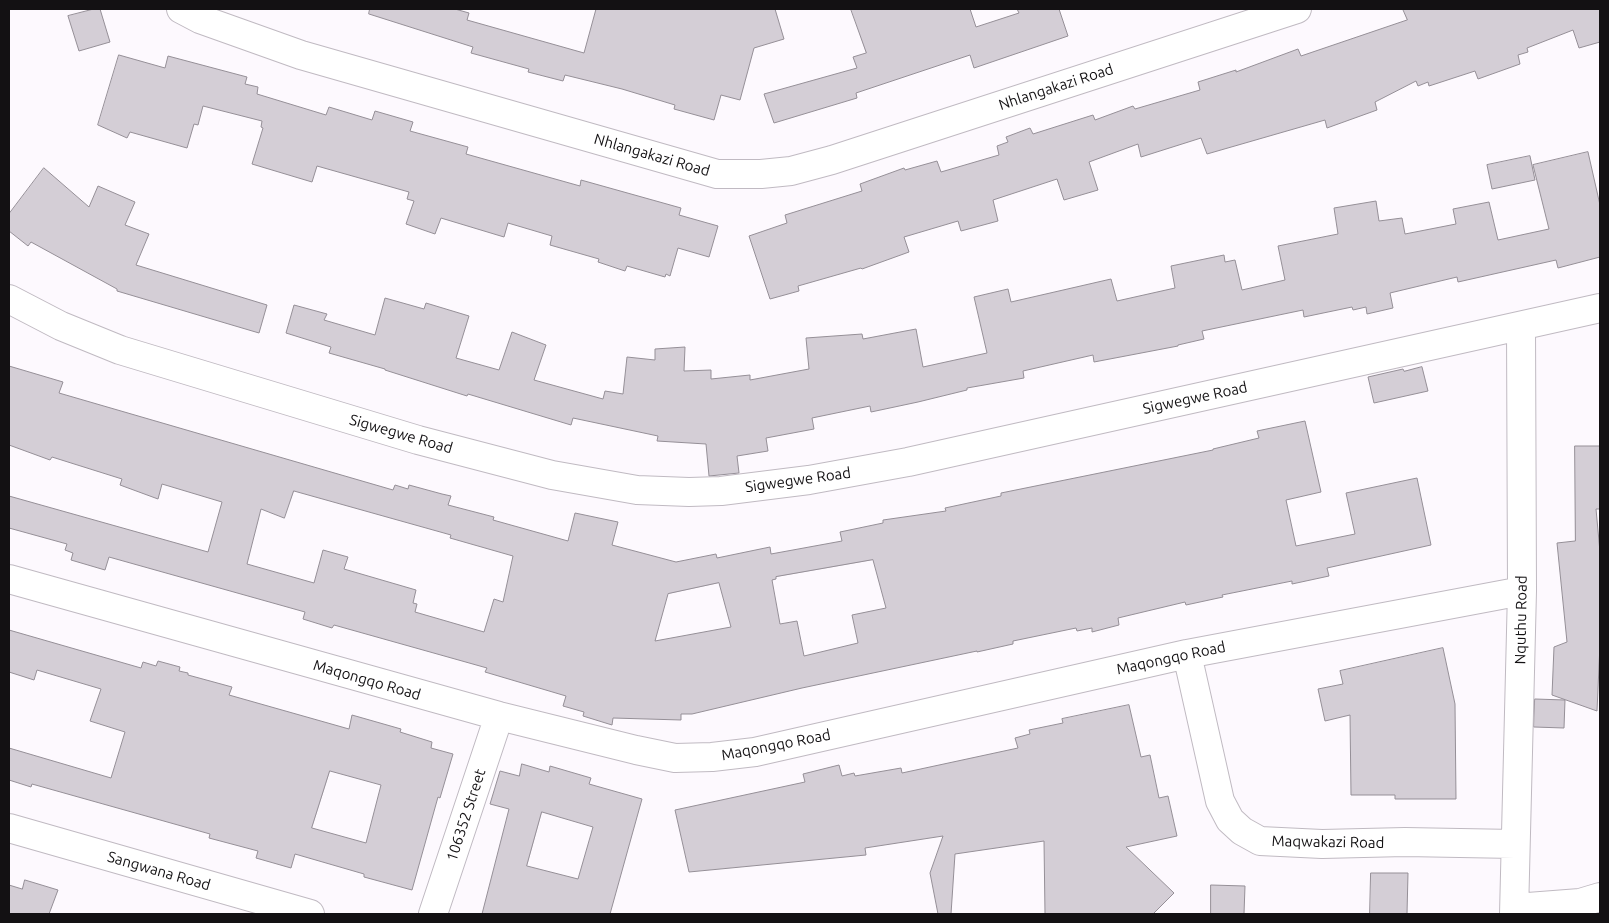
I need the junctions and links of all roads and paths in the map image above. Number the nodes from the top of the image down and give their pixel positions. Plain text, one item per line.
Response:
1 (181, 9) edge
2 (1297, 9) edge
3 (9, 299) edge
4 (1600, 308) edge
5 (1521, 326) junction
6 (9, 579) edge
7 (1522, 591) junction
8 (1187, 654) junction
9 (499, 716) junction
10 (9, 828) edge
11 (1515, 844) junction
12 (1600, 897) edge
13 (1515, 911) edge
14 (310, 914) edge
15 (433, 914) edge

1 - 2 street, Nhlangakazi Road
3 - 5 street, Sigwegwe Road
4 - 5 street, Sigwegwe Road
5 - 7 street, Nquthu Road
6 - 9 street, Maqongqo Road
7 - 8 street, Maqongqo Road
7 - 11 street, Nquthu Road
8 - 9 street, Maqongqo Road
8 - 11 street, Maqwakazi Road
9 - 15 street, 106352 Street
10 - 14 street, Sangwana Road
11 - 13 street, Nquthu Road
12 - 13 street

